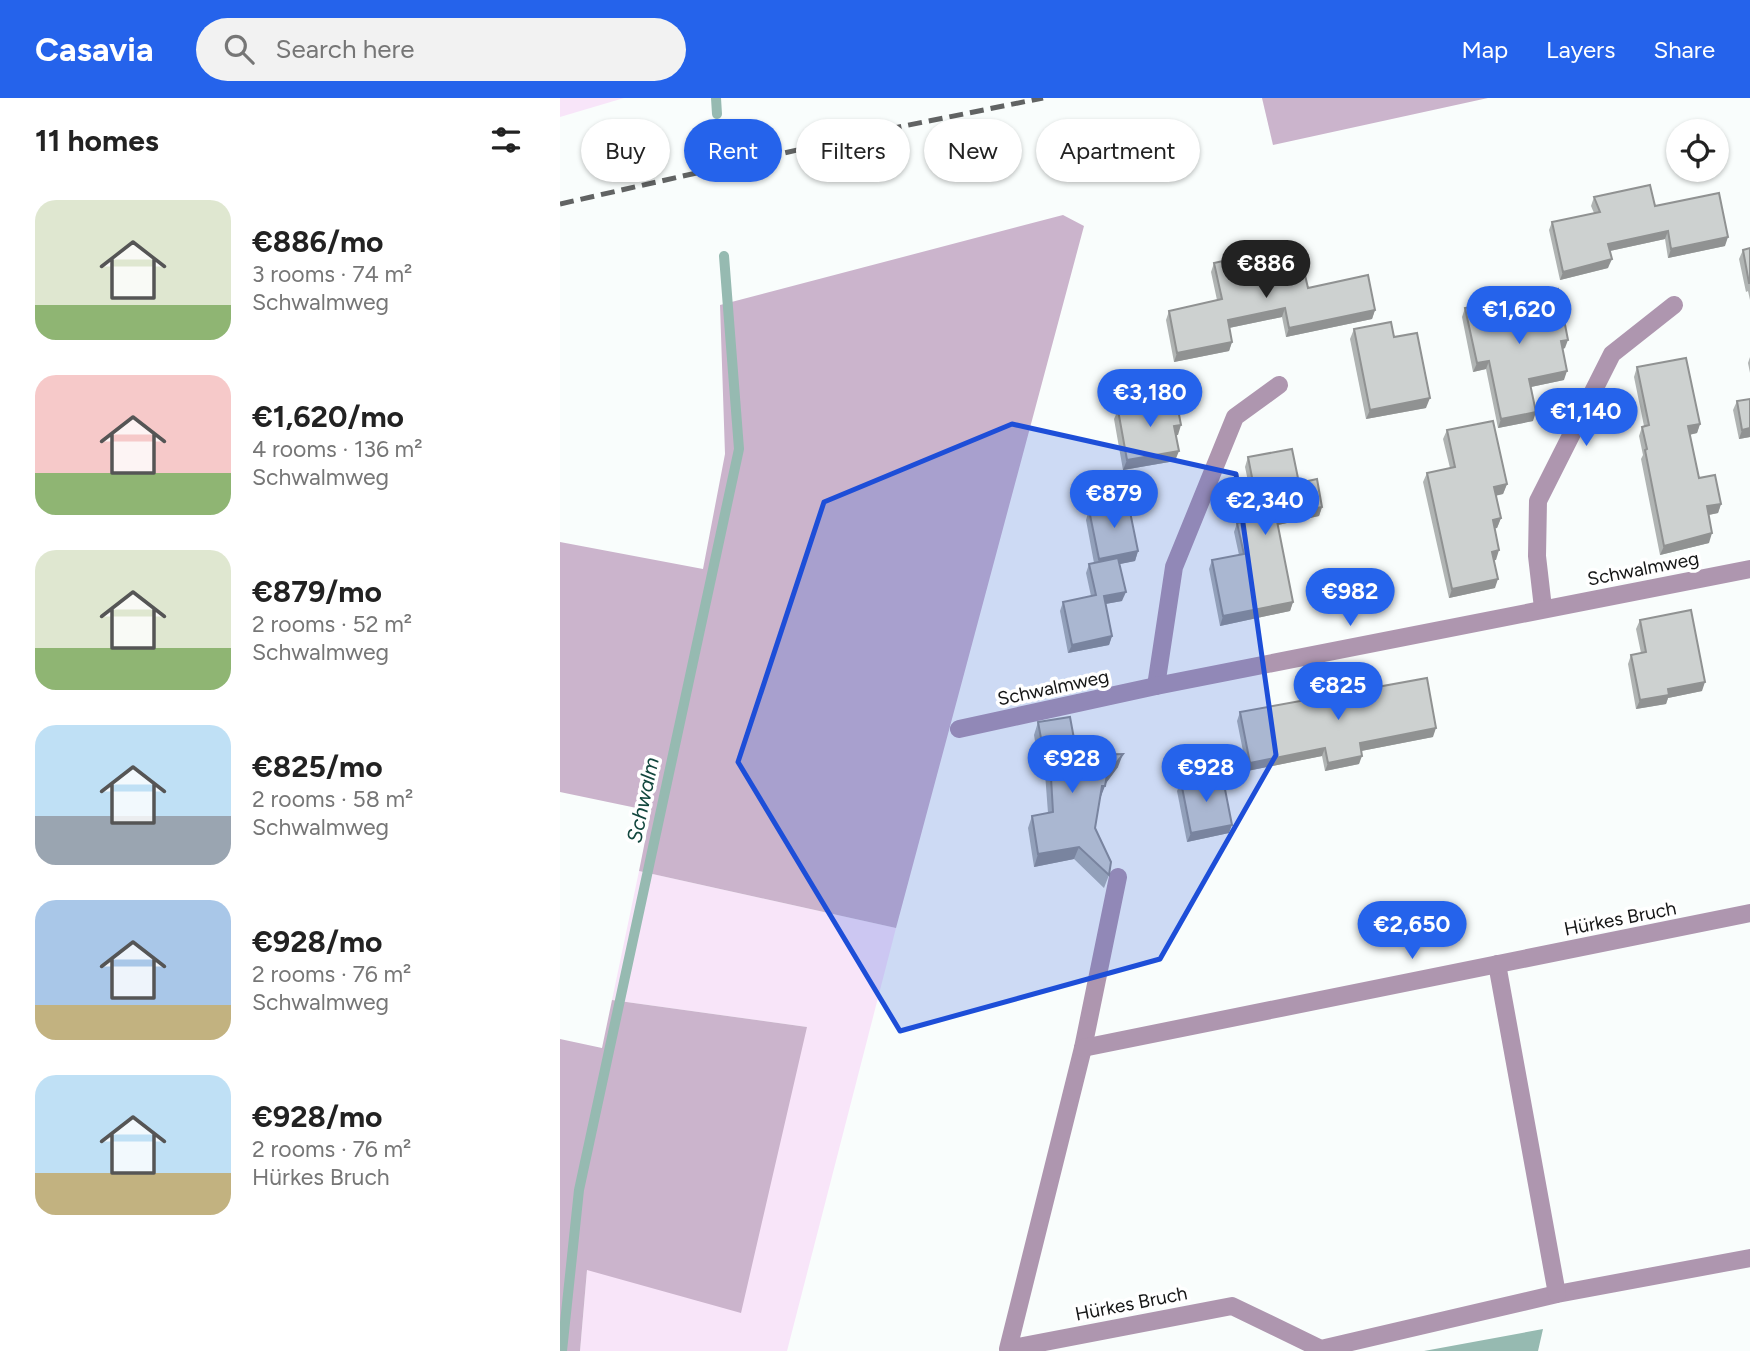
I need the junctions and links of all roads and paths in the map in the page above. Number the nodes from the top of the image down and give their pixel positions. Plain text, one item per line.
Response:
1 (1674, 305) dead end
2 (1279, 385) dead end
3 (1750, 569) edge
4 (1543, 608) junction
5 (1156, 686) junction
6 (959, 729) dead end
7 (1118, 877) dead end
8 (1750, 913) edge
9 (1497, 964) junction
10 (1083, 1048) junction
11 (1750, 1258) edge
12 (1557, 1294) junction

1 - 4 street
2 - 5 street
3 - 4 street, Schwalmweg
4 - 5 street, Schwalmweg
5 - 6 street, Schwalmweg
7 - 10 street, Hürkes Bruch
8 - 9 street, Hürkes Bruch
9 - 10 street, Hürkes Bruch
9 - 12 street
10 - 12 street, Hürkes Bruch
11 - 12 street, Hürkes Bruch

